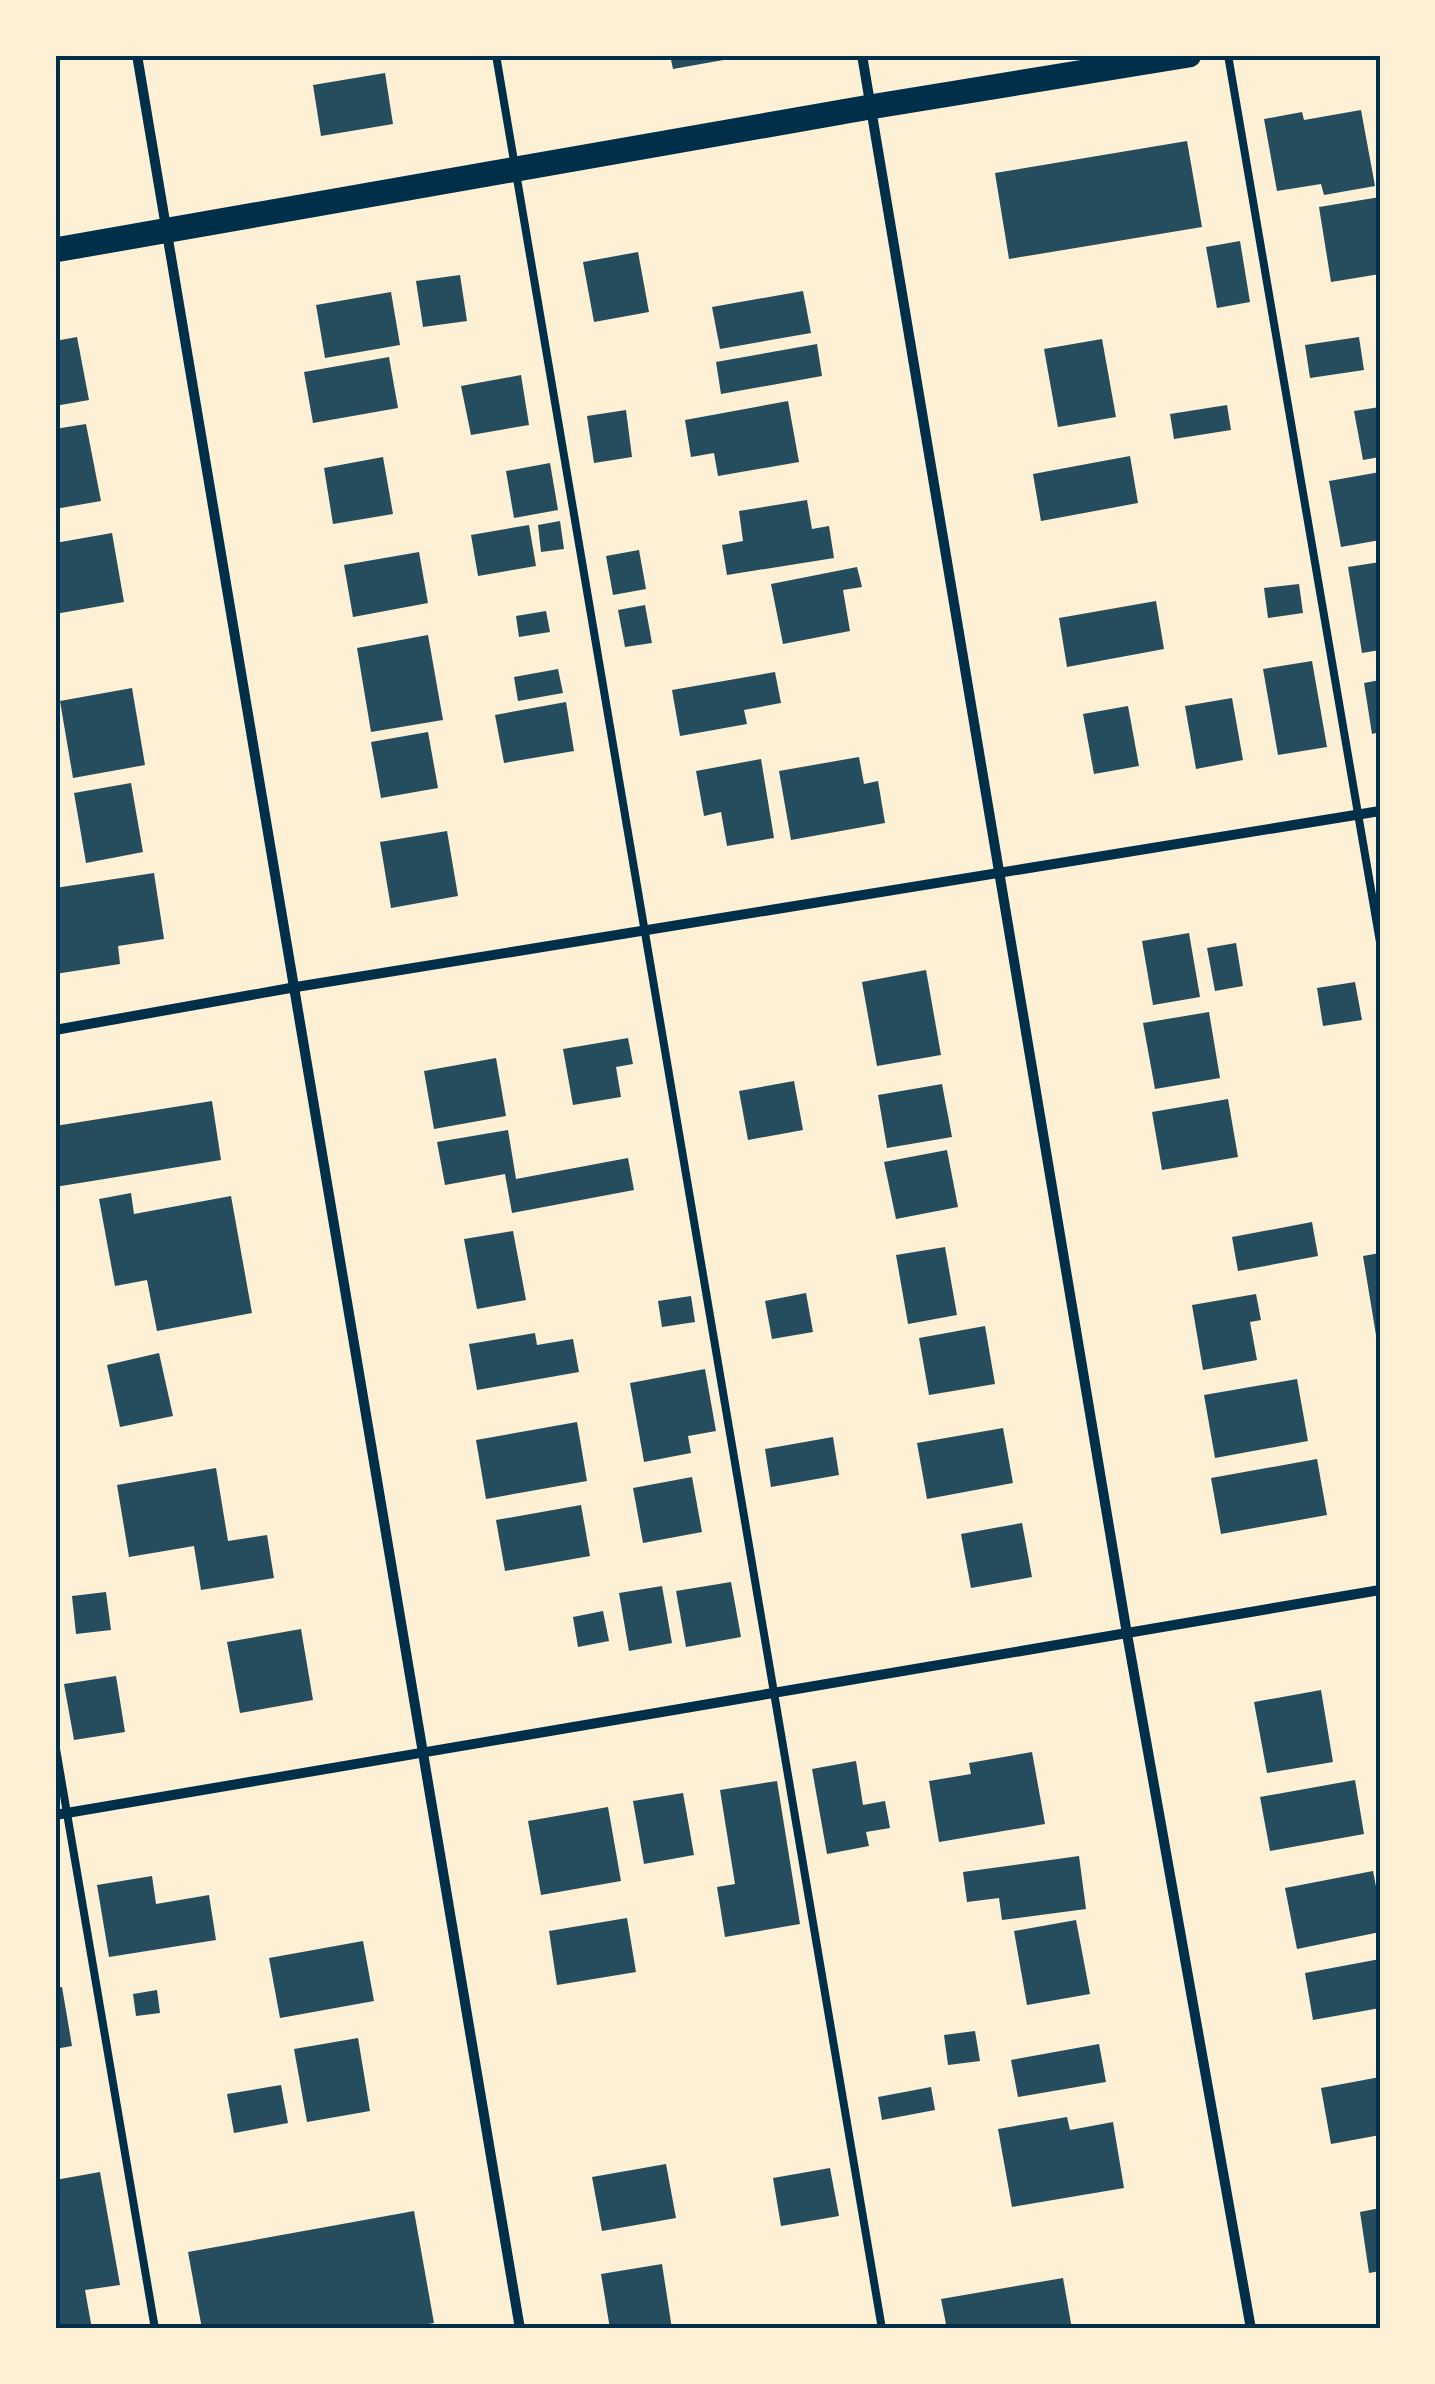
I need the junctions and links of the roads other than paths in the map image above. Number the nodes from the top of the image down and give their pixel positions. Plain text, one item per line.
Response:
1 (136, 55) edge
2 (496, 55) edge
3 (862, 55) edge
4 (1189, 55) edge
5 (1228, 55) edge
6 (870, 107) junction
7 (514, 170) junction
8 (166, 231) junction
9 (55, 250) edge
10 (1380, 811) edge
11 (1359, 814) junction
12 (1001, 874) junction
13 (646, 931) junction
14 (1380, 942) edge
15 (296, 988) junction
16 (55, 1030) edge
17 (1380, 1590) edge
18 (1127, 1634) junction
19 (773, 1694) junction
20 (55, 1743) edge
21 (425, 1754) junction
22 (61, 1814) edge
23 (155, 2329) edge
24 (520, 2329) edge
25 (882, 2329) edge
26 (1251, 2329) edge

1 - 8 street
2 - 7 lane
3 - 6 street
4 - 6 main road
5 - 11 lane
6 - 7 main road
6 - 12 street
7 - 8 main road
7 - 13 lane
8 - 9 main road
8 - 15 street
10 - 11 street
11 - 12 street
11 - 14 lane
12 - 13 street
12 - 18 street
13 - 15 street
13 - 19 lane
15 - 16 street
15 - 21 street
17 - 18 street
18 - 19 street
18 - 26 street
19 - 21 street
19 - 25 lane
20 - 22 lane
21 - 22 street
21 - 24 street
22 - 23 lane

